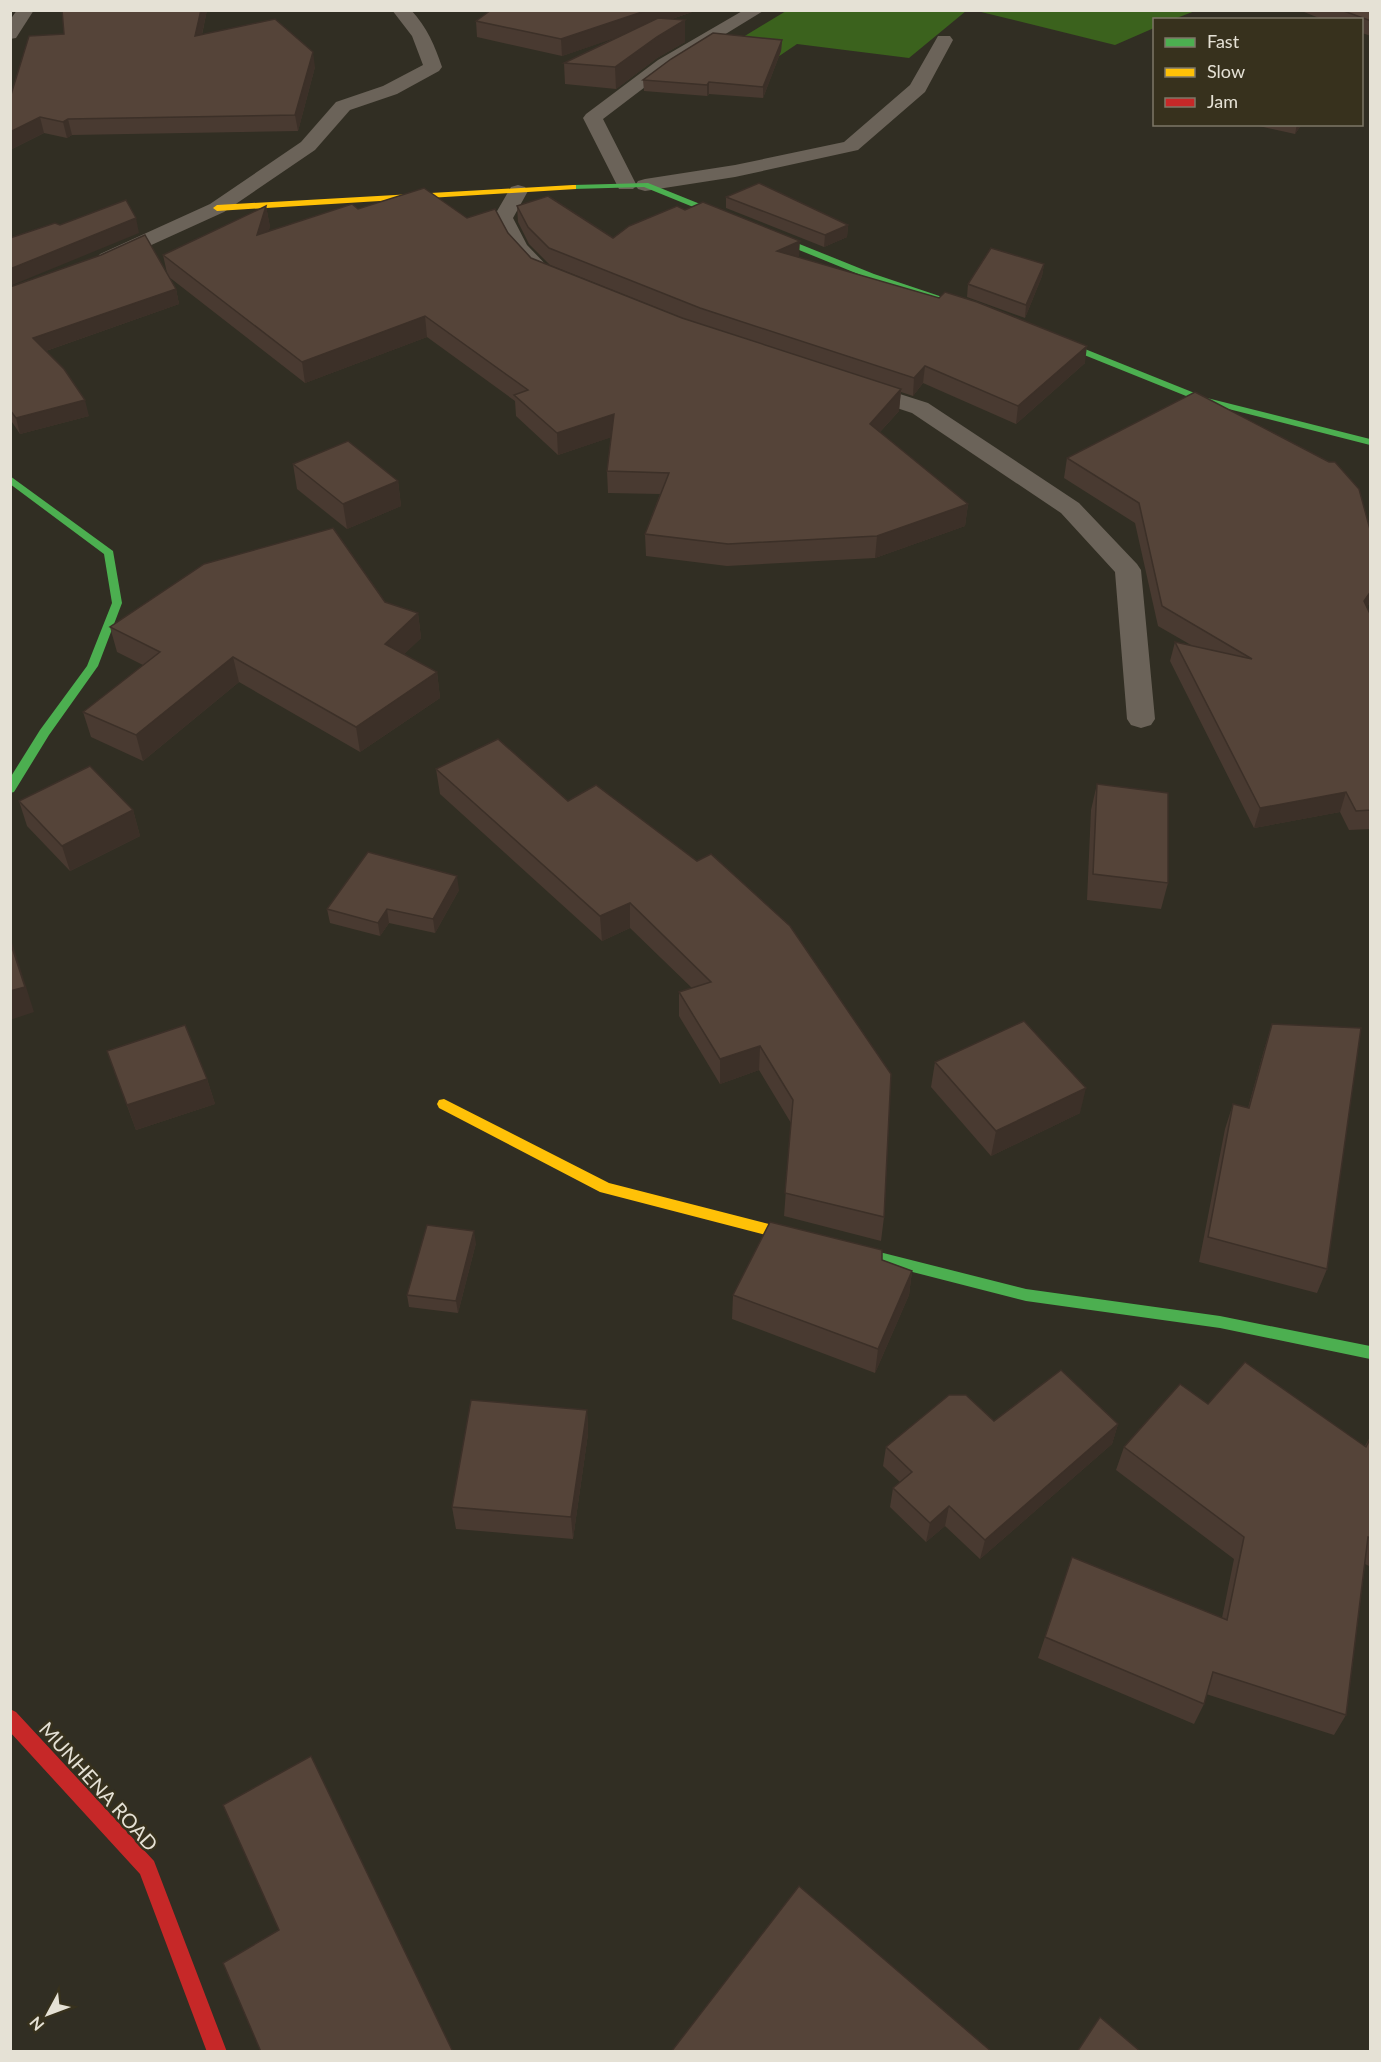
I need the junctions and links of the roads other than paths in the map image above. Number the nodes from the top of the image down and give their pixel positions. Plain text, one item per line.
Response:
1 (26, 10) edge
2 (400, 10) edge
3 (757, 10) edge
4 (10, 33) edge
5 (944, 40) dead end
6 (636, 185) junction
7 (518, 191) junction
8 (218, 208) junction
9 (85, 267) edge
10 (562, 280) edge
11 (995, 316) edge
12 (1029, 330) edge
13 (832, 379) edge
14 (1371, 442) edge
15 (10, 479) edge
16 (1141, 718) dead end
17 (10, 789) edge
18 (444, 1104) dead end
19 (1371, 1353) edge
20 (10, 1718) edge
21 (217, 2052) edge

1 - 4 street
2 - 8 street
3 - 6 street
5 - 6 street
6 - 7 street
6 - 11 street
7 - 8 street
7 - 10 street
8 - 9 street
12 - 14 street
13 - 16 street
15 - 17 street
18 - 19 street
20 - 21 street, MUNHENA ROAD

